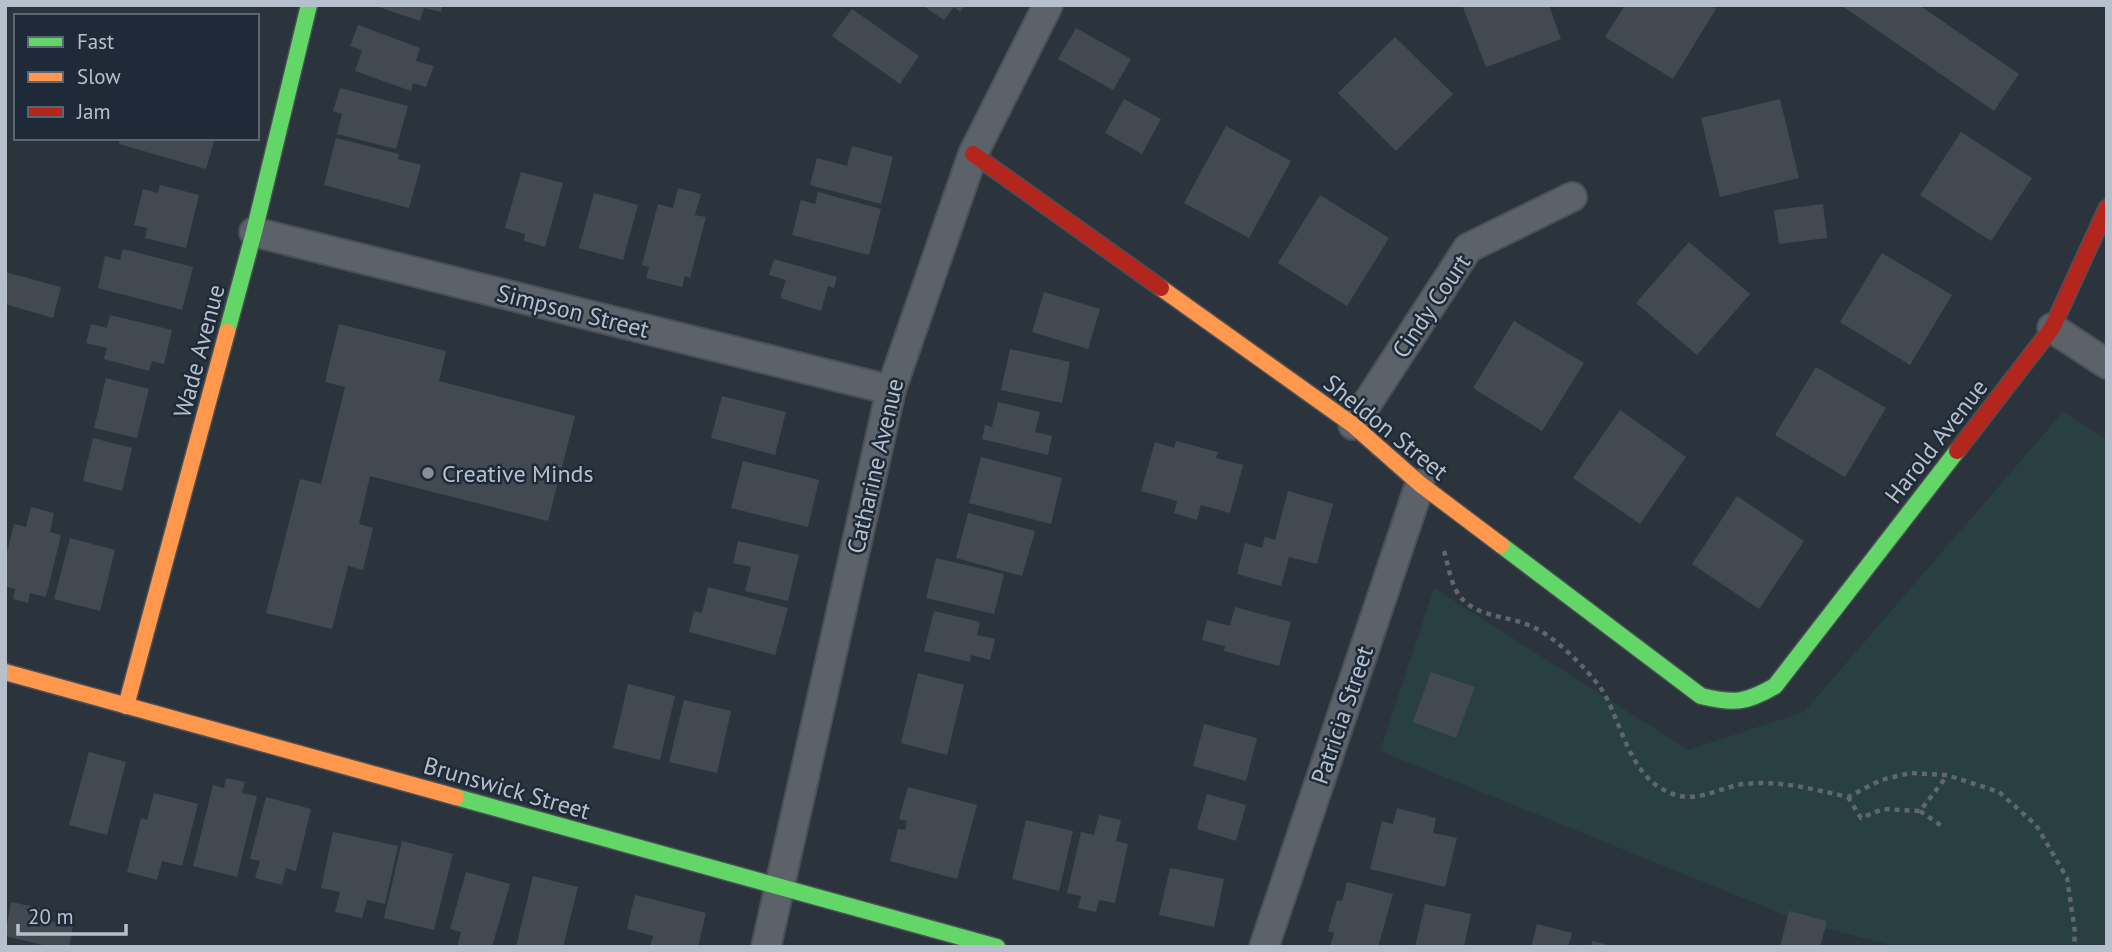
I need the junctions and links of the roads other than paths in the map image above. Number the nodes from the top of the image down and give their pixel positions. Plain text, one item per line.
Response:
1 (309, 5) edge
2 (1048, 5) edge
3 (973, 154) junction
4 (1572, 197) dead end
5 (2107, 208) edge
6 (254, 232) junction
7 (2052, 328) junction
8 (2107, 364) edge
9 (891, 390) junction
10 (1353, 425) junction
11 (1420, 484) junction
12 (5, 672) edge
13 (1775, 686) joint
14 (126, 706) junction
15 (780, 888) junction
16 (766, 947) edge
17 (997, 947) edge
18 (1264, 947) edge

1 - 6 street, Wade Avenue
2 - 3 street, Catharine Avenue
3 - 9 street, Catharine Avenue
3 - 10 street, Sheldon Street
4 - 10 street, Cindy Court
5 - 7 street, Harold Avenue
6 - 9 street, Simpson Street
6 - 14 street, Wade Avenue
7 - 8 street
7 - 13 street, Harold Avenue
9 - 15 street, Catharine Avenue
10 - 11 street, Sheldon Street
11 - 13 street, Sheldon Street
11 - 18 street, Patricia Street
12 - 14 street, Brunswick Street
14 - 15 street, Brunswick Street
15 - 16 street, Catharine Avenue
15 - 17 street, Brunswick Street

